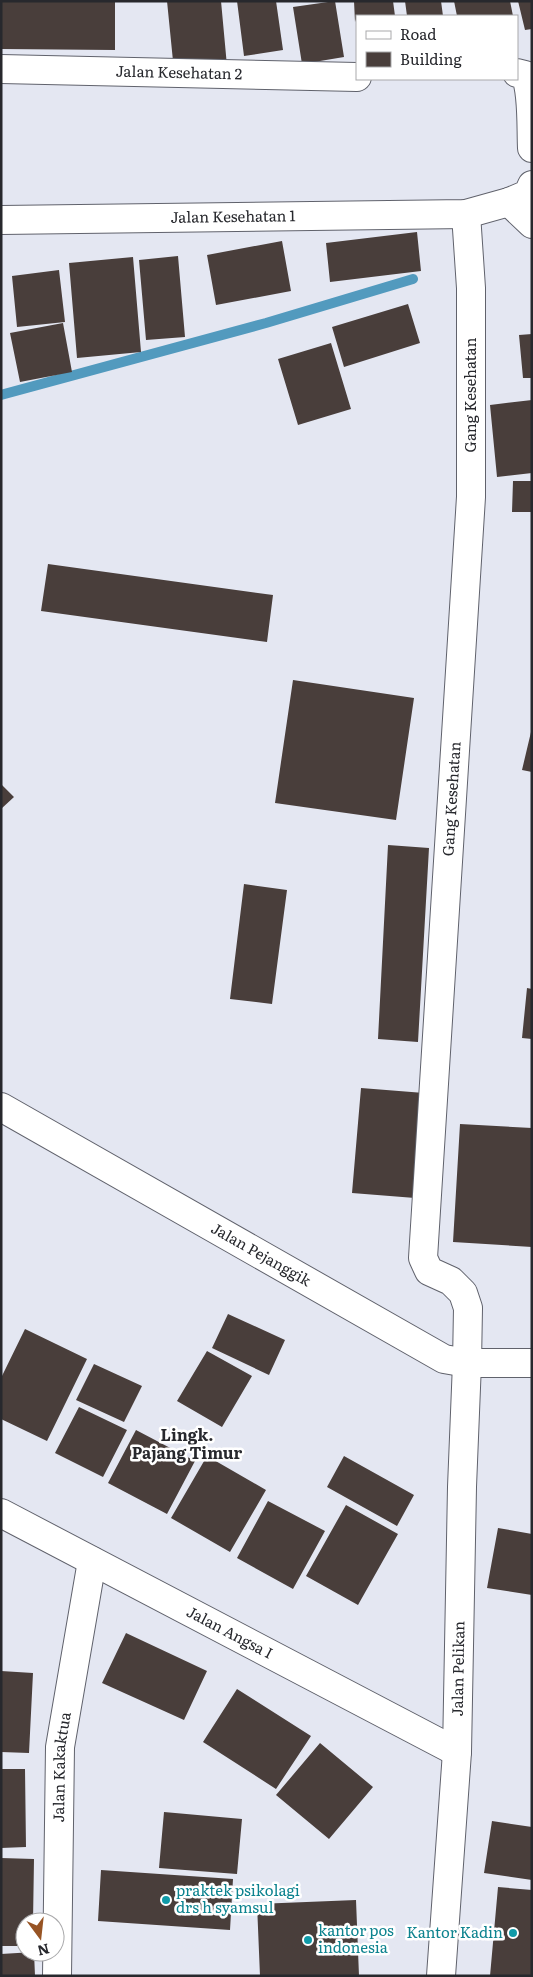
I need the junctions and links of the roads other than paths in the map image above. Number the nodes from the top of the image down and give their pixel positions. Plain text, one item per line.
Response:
1 (1, 69) edge
2 (518, 73) edge
3 (356, 77) edge
4 (532, 148) edge
5 (532, 185) edge
6 (509, 202) junction
7 (466, 214) junction
8 (1, 220) edge
9 (532, 224) edge
10 (1, 1107) edge
11 (467, 1362) junction
12 (532, 1363) edge
13 (1, 1512) edge
14 (92, 1561) junction
15 (457, 1752) junction
16 (57, 1976) edge
17 (441, 1976) edge

1 - 3 street, Jalan Kesehatan 2
2 - 4 street
5 - 6 street
6 - 7 street, Jalan Kesehatan 1
6 - 9 street
7 - 8 street, Jalan Kesehatan 1
7 - 11 street, Gang Kesehatan
10 - 11 street, Jalan Pejanggik
11 - 12 street, Jalan Pejanggik
11 - 15 street, Jalan Pelikan
13 - 14 street, Jalan Angsa I
14 - 15 street, Jalan Angsa I
14 - 16 street, Jalan Kakaktua
15 - 17 street, Jalan Pelikan

